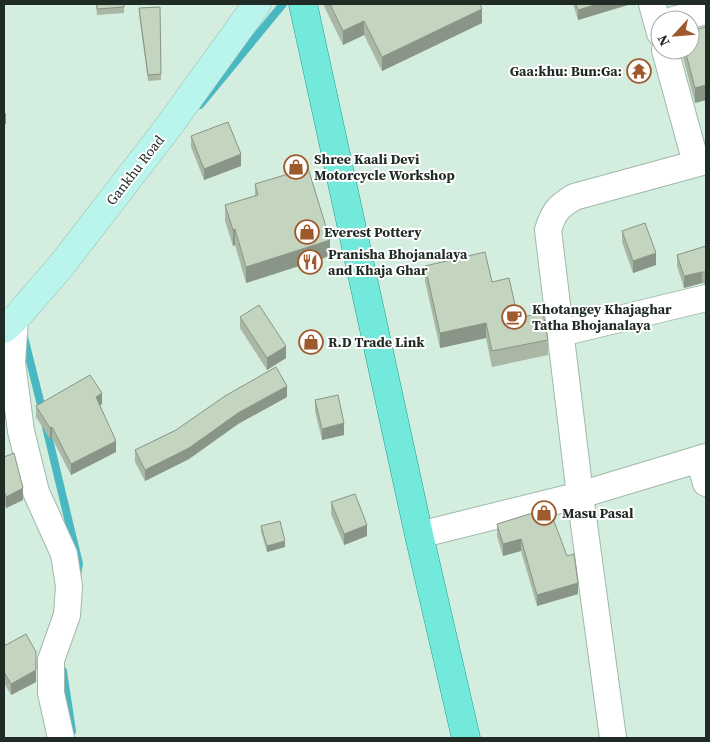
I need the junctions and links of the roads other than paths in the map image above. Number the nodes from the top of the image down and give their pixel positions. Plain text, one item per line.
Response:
1 (257, 4) edge
2 (303, 4) edge
3 (668, 60) edge
4 (701, 162) edge
5 (706, 298) edge
6 (10, 324) edge
7 (561, 333) junction
8 (704, 466) edge
9 (580, 495) junction
10 (419, 536) junction
11 (61, 738) edge
12 (466, 738) edge
13 (614, 738) edge

1 - 6 main road, Gankhu Road
2 - 10 main road
3 - 4 street
4 - 7 street
5 - 7 street
6 - 11 street
7 - 9 street
8 - 9 street
9 - 10 street
9 - 13 street
10 - 12 main road

